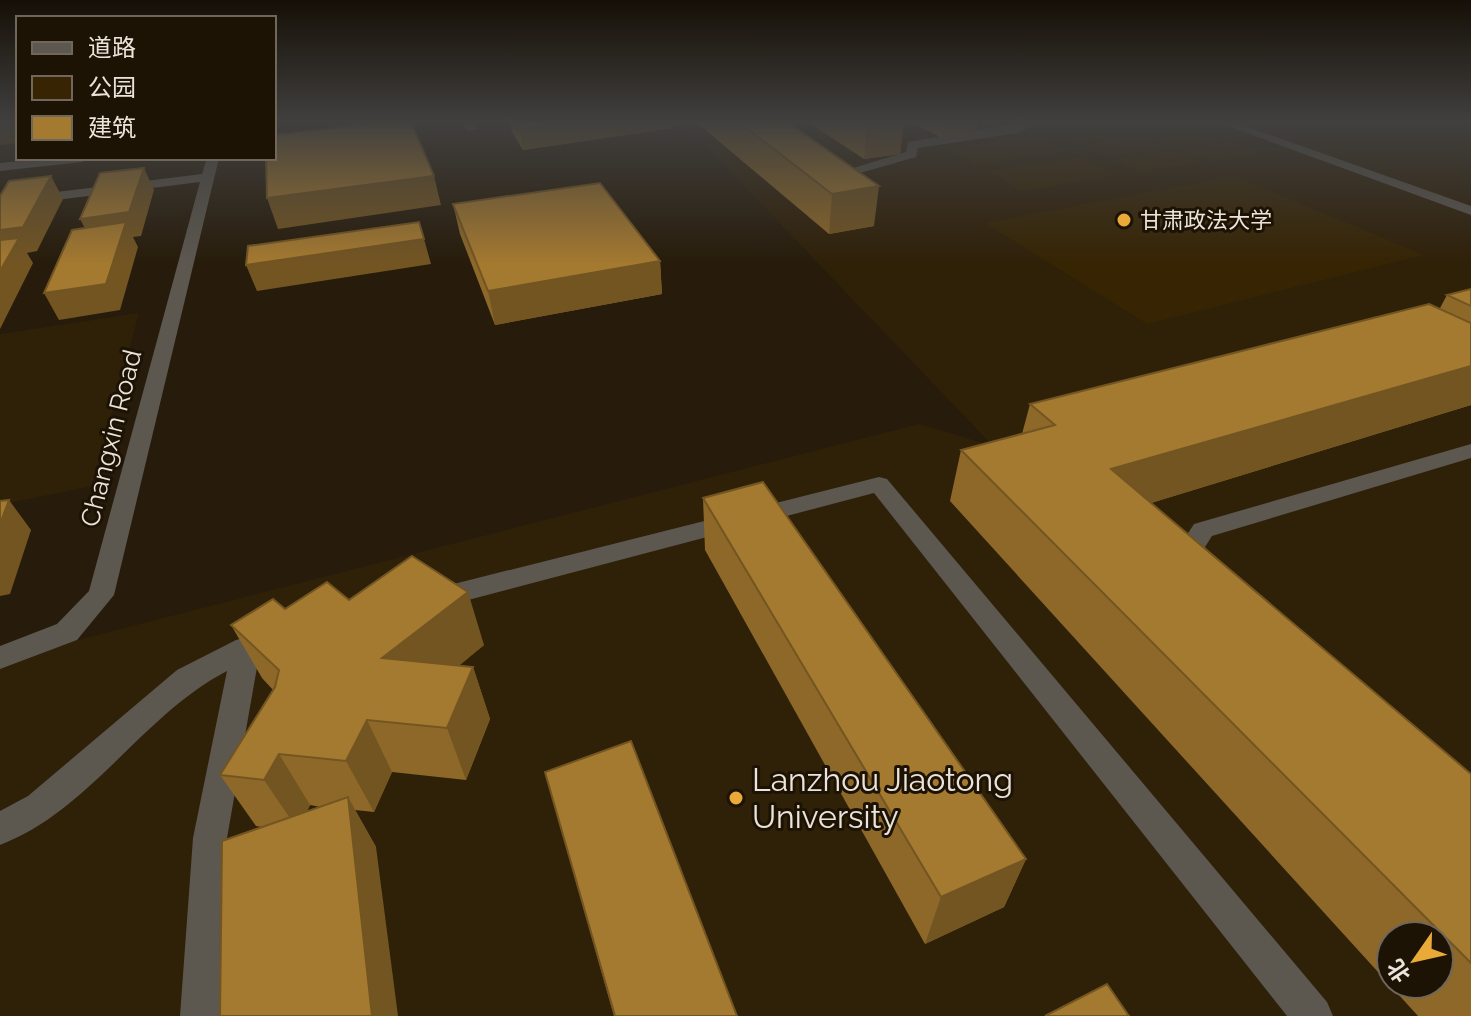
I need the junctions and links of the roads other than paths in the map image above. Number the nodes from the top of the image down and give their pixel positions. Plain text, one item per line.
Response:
1 (202, 169) edge
2 (210, 169) edge
3 (857, 169) edge
4 (1355, 169) edge
5 (844, 173) edge
6 (0, 203) edge
7 (1471, 211) edge
8 (1471, 451) edge
9 (1226, 590) edge
10 (400, 608) edge
11 (307, 632) edge
12 (246, 648) junction
13 (0, 658) edge
14 (0, 829) edge
15 (200, 1016) edge
16 (1313, 1016) edge

1 - 6 street, Changxin Road
2 - 13 street, Changxin Road
3 - 5 street
4 - 7 street
8 - 9 street
10 - 16 street
11 - 12 street
12 - 14 street
12 - 15 street

